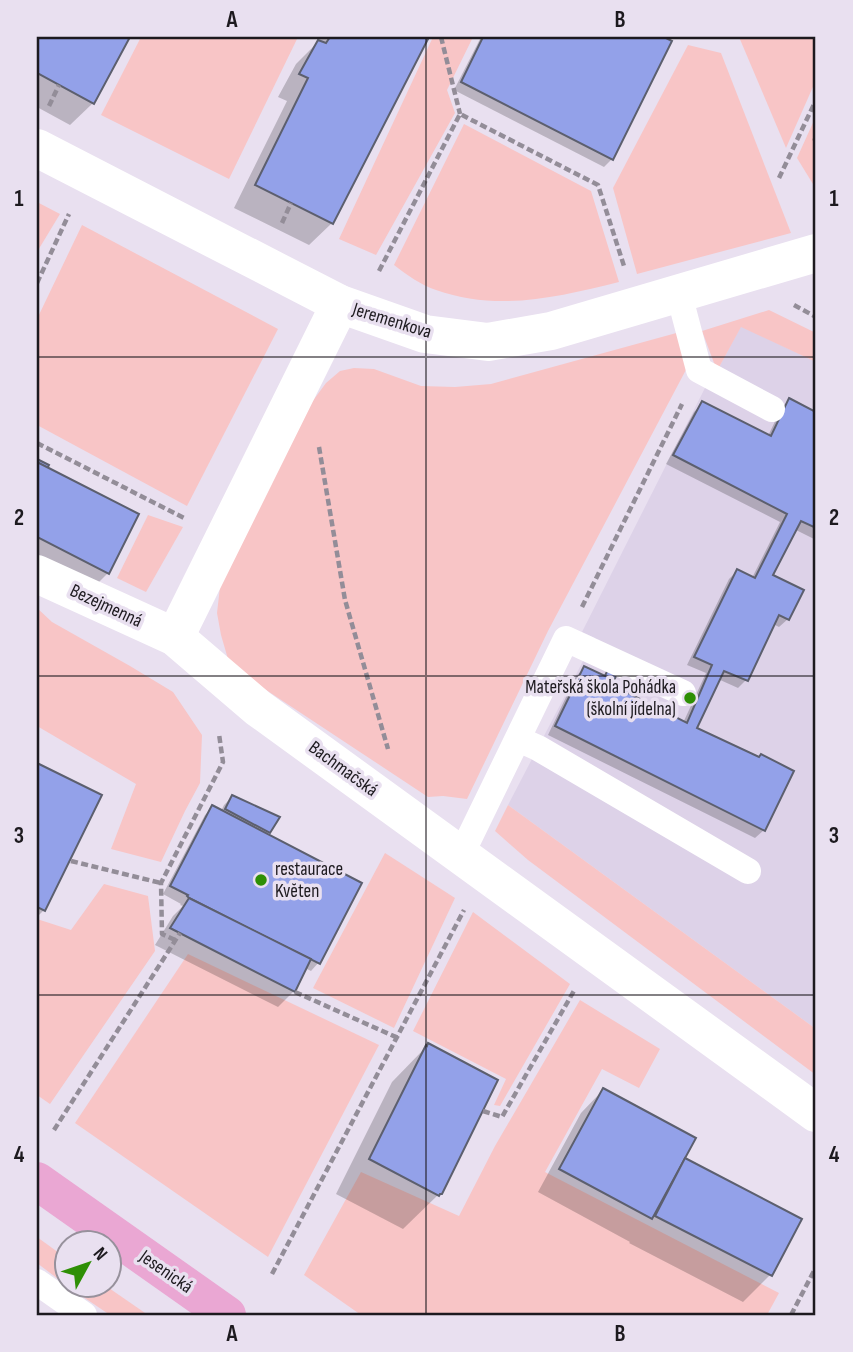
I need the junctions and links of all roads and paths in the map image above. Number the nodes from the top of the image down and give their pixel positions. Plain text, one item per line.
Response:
1 (441, 37) edge
2 (59, 85) dead end
3 (816, 100) edge
4 (49, 107) dead end
5 (460, 114) junction
6 (37, 148) edge
7 (779, 178) dead end
8 (291, 203) dead end
9 (73, 206) dead end
10 (282, 223) dead end
11 (816, 253) edge
12 (379, 271) dead end
13 (625, 271) dead end
14 (37, 283) edge
15 (679, 295) junction
16 (340, 304) junction
17 (699, 370) junction
18 (772, 408) dead end
19 (318, 442) dead end
20 (37, 443) edge
21 (194, 523) dead end
22 (37, 574) edge
23 (175, 637) junction
24 (566, 639) junction
25 (683, 693) dead end
26 (219, 731) dead end
27 (518, 739) junction
28 (390, 755) dead end
29 (461, 855) junction
30 (71, 861) dead end
31 (748, 871) dead end
32 (161, 883) junction
33 (466, 906) dead end
34 (180, 933) dead end
35 (175, 940) junction
36 (579, 983) dead end
37 (295, 992) dead end
38 (398, 1038) junction
39 (484, 1111) dead end
40 (816, 1113) edge
41 (54, 1130) dead end
42 (37, 1181) edge
43 (816, 1267) edge
44 (272, 1274) dead end
45 (37, 1282) edge
46 (84, 1315) edge
47 (227, 1315) edge
48 (791, 1315) edge

1 - 5 path
2 - 4 path
3 - 7 path
5 - 12 path
5 - 13 path
6 - 16 street, Jeremenkova
8 - 10 path
9 - 14 path
11 - 15 street, Jeremenkova
15 - 16 street, Jeremenkova
15 - 17 lane
16 - 23 street
17 - 18 lane
17 - 24 path
19 - 28 path
20 - 21 path
22 - 23 street, Bezejmenná
23 - 29 street, Bachmačská
24 - 25 lane
24 - 27 lane
26 - 32 path
27 - 29 lane
27 - 31 lane
29 - 40 street, Bachmačská
30 - 32 path
32 - 35 path
33 - 38 path
34 - 35 path
35 - 41 path
36 - 39 path
37 - 38 path
38 - 44 path
42 - 47 main road, Jesenická
43 - 48 path
45 - 46 lane

